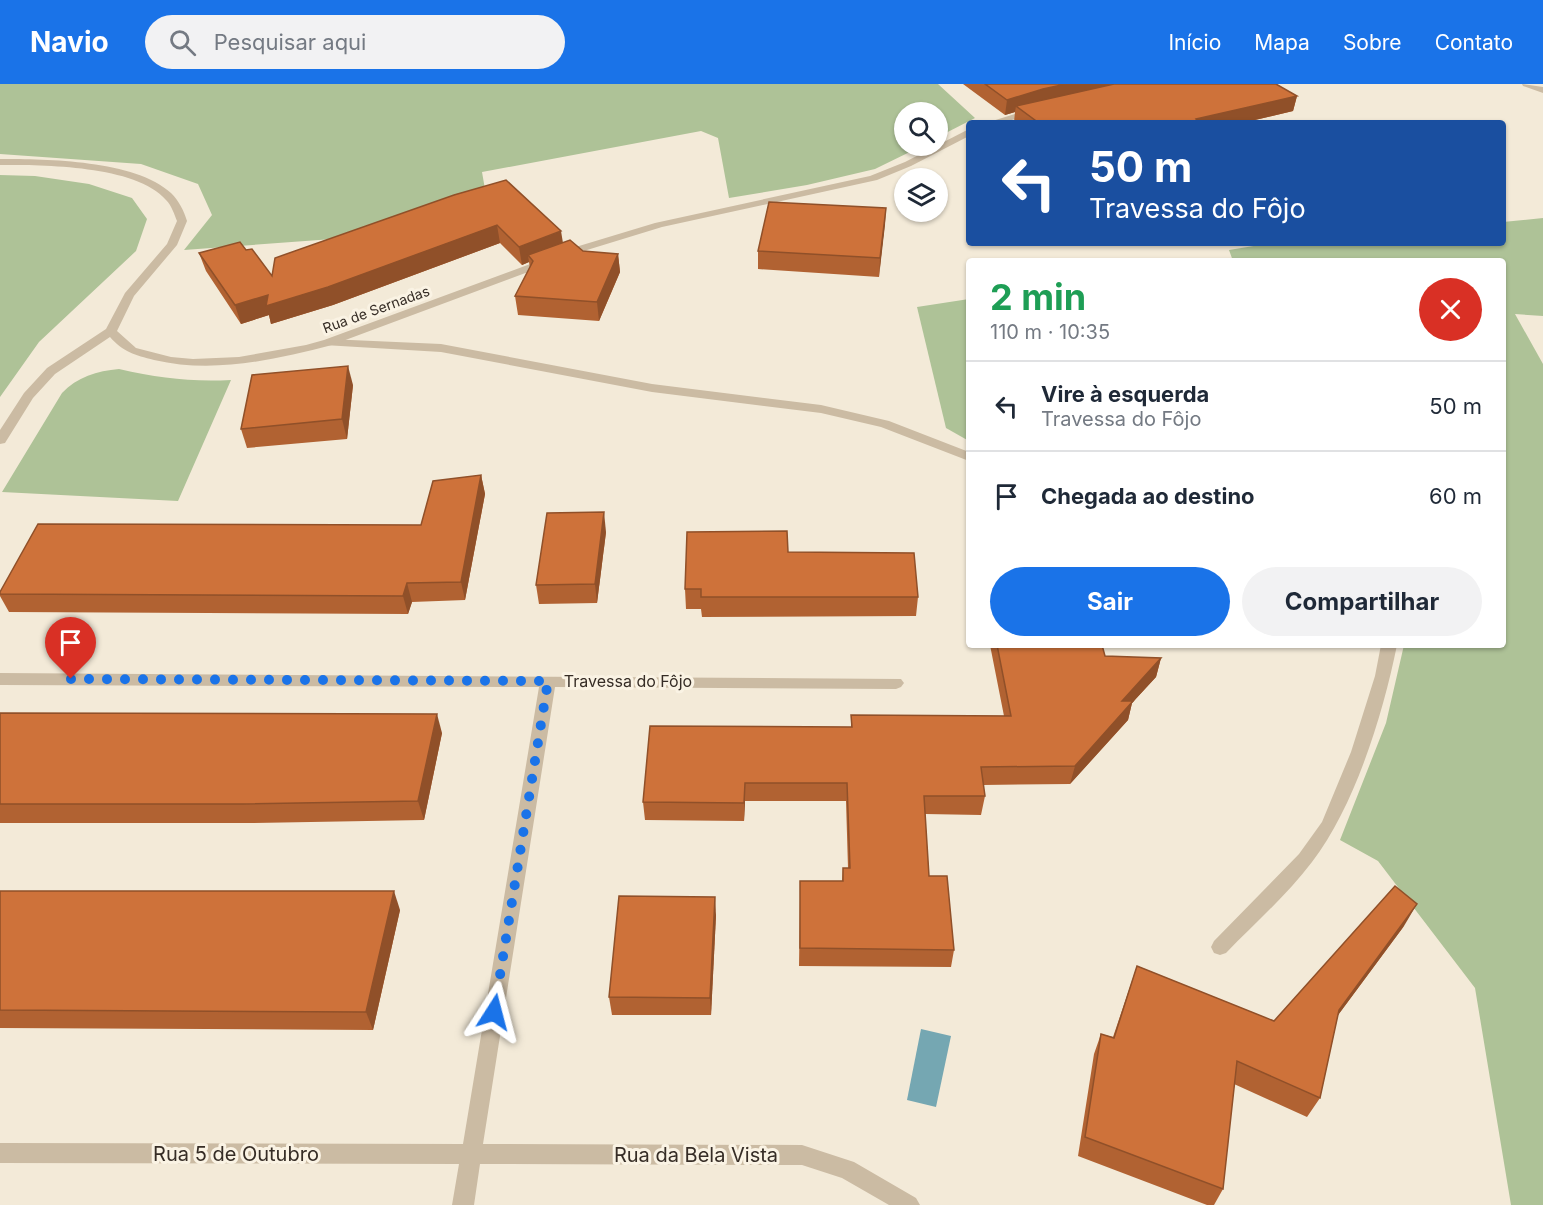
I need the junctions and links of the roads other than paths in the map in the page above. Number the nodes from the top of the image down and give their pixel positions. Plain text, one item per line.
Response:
1 (1526, 84) edge
2 (1543, 90) edge
3 (1041, 110) edge
4 (1003, 120) edge
5 (966, 134) edge
6 (0, 162) edge
7 (111, 331) junction
8 (328, 343) junction
9 (0, 440) edge
10 (966, 456) edge
11 (1388, 648) edge
12 (0, 679) edge
13 (548, 681) junction
14 (896, 683) dead end
15 (1220, 947) dead end
16 (0, 1153) edge
17 (471, 1154) junction
18 (463, 1205) edge
19 (909, 1205) edge

1 - 2 street
3 - 4 street
5 - 8 street, Rua de Sernadas
6 - 7 street
7 - 8 street, Rua de Sernadas
7 - 9 street
8 - 10 street
11 - 15 street
12 - 13 street, Travessa do Fôjo
13 - 14 street, Travessa do Fôjo
13 - 17 street
16 - 17 street, Rua 5 de Outubro
17 - 18 street
17 - 19 street, Rua da Bela Vista

